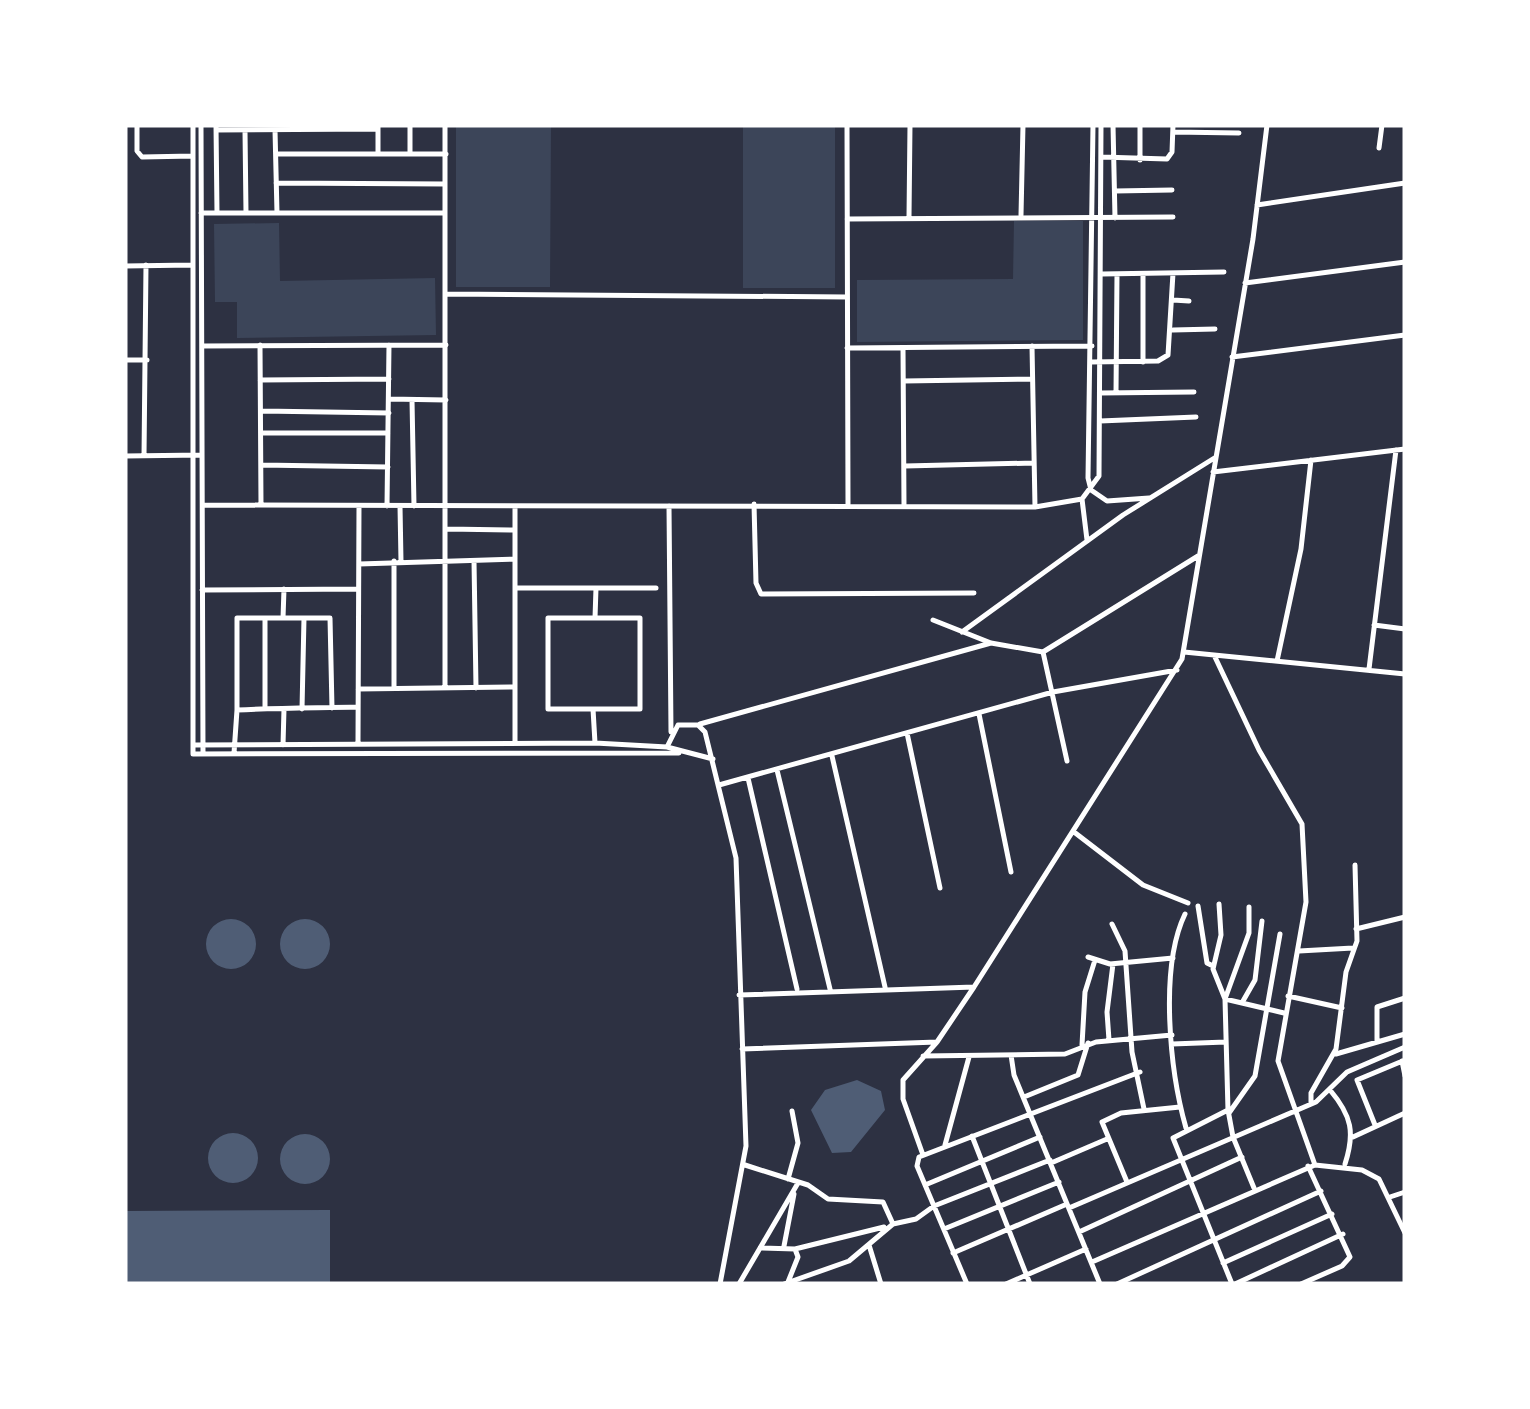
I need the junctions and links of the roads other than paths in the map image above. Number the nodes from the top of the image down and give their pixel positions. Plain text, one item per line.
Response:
1 (137, 125) edge
2 (193, 125) edge
3 (201, 125) edge
4 (410, 125) edge
5 (445, 125) edge
6 (846, 125) edge
7 (910, 125) edge
8 (1023, 125) edge
9 (1093, 125) edge
10 (1101, 125) edge
11 (1113, 125) edge
12 (1140, 125) edge
13 (1267, 125) edge
14 (1382, 125) edge
15 (378, 127) edge
16 (216, 128) edge
17 (1173, 128) edge
18 (246, 130) junction
19 (276, 130) junction
20 (1240, 133) dead end
21 (1380, 148) dead end
22 (276, 154) junction
23 (378, 154) junction
24 (410, 154) junction
25 (446, 154) junction
26 (193, 156) junction
27 (1097, 157) junction
28 (1114, 159) junction
29 (1140, 160) junction
30 (193, 175) junction
31 (202, 175) junction
32 (276, 183) junction
33 (1405, 183) edge
34 (445, 184) junction
35 (1172, 190) dead end
36 (1114, 191) junction
37 (1258, 204) junction
38 (202, 213) junction
39 (217, 213) junction
40 (246, 213) junction
41 (277, 213) junction
42 (445, 213) junction
43 (1021, 215) junction
44 (1093, 216) junction
45 (909, 218) junction
46 (1102, 218) junction
47 (1115, 218) junction
48 (1173, 218) dead end
49 (847, 219) junction
50 (1405, 262) edge
51 (201, 265) junction
52 (125, 266) edge
53 (146, 266) junction
54 (192, 266) junction
55 (1224, 272) dead end
56 (1173, 273) junction
57 (1100, 274) junction
58 (1117, 274) junction
59 (1144, 274) junction
60 (1245, 282) junction
61 (446, 294) junction
62 (847, 296) junction
63 (1173, 300) junction
64 (1189, 301) dead end
65 (1215, 328) dead end
66 (1173, 330) junction
67 (1405, 335) edge
68 (389, 345) junction
69 (446, 345) junction
70 (202, 346) junction
71 (260, 346) junction
72 (1032, 346) junction
73 (1092, 346) junction
74 (848, 348) junction
75 (904, 348) junction
76 (1232, 357) junction
77 (125, 360) edge
78 (147, 360) junction
79 (1092, 362) junction
80 (1116, 362) junction
81 (1143, 362) junction
82 (1101, 363) junction
83 (1032, 379) junction
84 (260, 380) junction
85 (389, 380) junction
86 (904, 380) junction
87 (1116, 392) junction
88 (1194, 392) dead end
89 (1100, 393) junction
90 (389, 399) junction
91 (412, 400) junction
92 (446, 400) junction
93 (261, 411) junction
94 (389, 413) junction
95 (1196, 417) dead end
96 (1100, 421) junction
97 (261, 433) junction
98 (389, 433) junction
99 (1396, 450) junction
100 (1405, 450) edge
101 (193, 455) junction
102 (202, 455) junction
103 (125, 456) edge
104 (144, 456) junction
105 (1216, 457) junction
106 (1311, 460) junction
107 (1034, 464) junction
108 (261, 465) junction
109 (905, 466) junction
110 (388, 467) junction
111 (1213, 472) junction
112 (1091, 490) junction
113 (1149, 498) junction
114 (1082, 499) junction
115 (754, 504) junction
116 (848, 504) junction
117 (203, 505) junction
118 (261, 506) junction
119 (359, 506) junction
120 (387, 506) junction
121 (400, 506) junction
122 (414, 506) junction
123 (447, 506) junction
124 (515, 506) junction
125 (669, 506) junction
126 (904, 506) junction
127 (1035, 507) junction
128 (447, 529) junction
129 (516, 530) junction
130 (1087, 540) junction
131 (1198, 556) junction
132 (516, 559) junction
133 (447, 560) junction
134 (474, 560) junction
135 (398, 561) junction
136 (358, 564) junction
137 (516, 588) junction
138 (596, 588) junction
139 (656, 588) dead end
140 (284, 589) junction
141 (358, 589) junction
142 (202, 590) junction
143 (974, 593) dead end
144 (264, 618) junction
145 (283, 618) junction
146 (304, 618) junction
147 (595, 618) junction
148 (934, 620) dead end
149 (1374, 624) junction
150 (1405, 629) edge
151 (962, 632) junction
152 (991, 643) junction
153 (1043, 652) junction
154 (1184, 652) junction
155 (1214, 655) junction
156 (1277, 661) junction
157 (1369, 669) junction
158 (1178, 670) junction
159 (1405, 674) edge
160 (394, 688) junction
161 (445, 688) junction
162 (476, 688) junction
163 (516, 688) junction
164 (358, 689) junction
165 (1053, 692) junction
166 (358, 707) junction
167 (264, 708) junction
168 (284, 708) junction
169 (332, 708) junction
170 (302, 709) junction
171 (593, 709) junction
172 (237, 710) junction
173 (979, 714) junction
174 (698, 725) junction
175 (671, 732) junction
176 (906, 734) junction
177 (516, 743) junction
178 (595, 743) junction
179 (234, 744) junction
180 (283, 744) junction
181 (358, 744) junction
182 (193, 745) junction
183 (203, 745) junction
184 (667, 747) junction
185 (234, 753) junction
186 (679, 753) junction
187 (203, 754) junction
188 (515, 754) junction
189 (831, 755) junction
190 (713, 759) junction
191 (1067, 762) dead end
192 (778, 770) junction
193 (748, 778) junction
194 (719, 785) junction
195 (1074, 832) junction
196 (1355, 865) dead end
197 (1011, 872) dead end
198 (940, 888) dead end
199 (1188, 903) dead end
200 (1220, 904) dead end
201 (1198, 906) dead end
202 (1249, 907) dead end
203 (1185, 914) dead end
204 (1405, 918) edge
205 (1262, 921) dead end
206 (1112, 924) dead end
207 (1356, 929) junction
208 (1280, 934) dead end
209 (1353, 948) junction
210 (1299, 951) junction
211 (1174, 958) junction
212 (1126, 962) junction
213 (1113, 964) junction
214 (1213, 966) junction
215 (885, 987) junction
216 (974, 987) junction
217 (830, 989) junction
218 (798, 990) junction
219 (740, 994) junction
220 (1288, 996) junction
221 (1405, 998) edge
222 (1226, 999) junction
223 (1244, 1001) junction
224 (1268, 1008) junction
225 (1342, 1008) junction
226 (1285, 1014) junction
227 (1405, 1034) edge
228 (1172, 1035) junction
229 (1133, 1038) junction
230 (1110, 1040) junction
231 (937, 1042) junction
232 (1226, 1042) junction
233 (1376, 1042) junction
234 (1085, 1044) junction
235 (1172, 1044) junction
236 (1405, 1046) edge
237 (742, 1049) junction
238 (1334, 1054) junction
239 (923, 1056) junction
240 (969, 1056) junction
241 (1010, 1056) junction
242 (1403, 1061) edge
243 (1140, 1072) junction
244 (1405, 1076) edge
245 (1330, 1090) junction
246 (1024, 1098) junction
247 (1311, 1104) junction
248 (1180, 1107) junction
249 (1296, 1108) junction
250 (1144, 1109) junction
251 (792, 1112) dead end
252 (1030, 1112) junction
253 (1228, 1112) junction
254 (1405, 1114) edge
255 (1376, 1126) junction
256 (1186, 1128) junction
257 (972, 1136) junction
258 (1233, 1136) junction
259 (1040, 1137) junction
260 (1352, 1137) junction
261 (1106, 1138) junction
262 (944, 1147) junction
263 (922, 1155) junction
264 (1242, 1157) junction
265 (1178, 1160) junction
266 (982, 1161) junction
267 (1050, 1162) junction
268 (744, 1165) junction
269 (1312, 1165) junction
270 (1344, 1166) junction
271 (788, 1178) junction
272 (1188, 1181) junction
273 (1059, 1182) junction
274 (1126, 1182) junction
275 (798, 1183) junction
276 (991, 1184) junction
277 (925, 1185) junction
278 (1255, 1188) junction
279 (794, 1191) junction
280 (1320, 1191) junction
281 (1405, 1192) edge
282 (1390, 1197) junction
283 (934, 1206) junction
284 (1000, 1206) junction
285 (1068, 1206) junction
286 (1201, 1213) junction
287 (1332, 1214) junction
288 (890, 1226) junction
289 (944, 1229) junction
290 (1009, 1230) junction
291 (1079, 1232) junction
292 (1405, 1233) edge
293 (1342, 1234) junction
294 (1213, 1240) junction
295 (869, 1245) junction
296 (784, 1246) junction
297 (760, 1248) junction
298 (795, 1249) junction
299 (1086, 1249) junction
300 (954, 1254) junction
301 (1092, 1262) junction
302 (1222, 1262) junction
303 (1026, 1275) junction
304 (786, 1283) edge
305 (720, 1284) edge
306 (739, 1284) edge
307 (881, 1284) edge
308 (966, 1284) edge
309 (1006, 1284) edge
310 (1030, 1284) edge
311 (1100, 1284) edge
312 (1118, 1284) edge
313 (1234, 1284) edge
314 (1300, 1284) edge

1 - 26 street
2 - 26 street
3 - 31 street
4 - 24 street
5 - 25 street
6 - 49 street
7 - 45 street
8 - 43 street
9 - 27 street
10 - 27 street
11 - 28 street
12 - 29 street
13 - 37 street
14 - 21 street
15 - 19 street
15 - 23 street
16 - 18 street
16 - 39 street
17 - 20 street
17 - 29 street
18 - 19 street
18 - 40 street
19 - 22 street
22 - 23 street
22 - 32 street
23 - 24 street
24 - 25 street
25 - 34 street
26 - 30 street
27 - 28 street
27 - 44 street
27 - 46 street
28 - 29 street
28 - 36 street
30 - 31 street
30 - 54 street
31 - 38 street
32 - 34 street
32 - 41 street
33 - 37 street
34 - 42 street
35 - 36 street
36 - 47 street
37 - 60 street
38 - 39 street
38 - 51 street
39 - 40 street
40 - 41 street
41 - 42 street
42 - 61 street
43 - 44 street
43 - 45 street
44 - 46 street
44 - 73 street
45 - 49 street
46 - 47 street
46 - 57 street
47 - 48 street
49 - 62 street
50 - 60 street
51 - 54 street
51 - 70 street
52 - 53 street
53 - 54 street
53 - 78 street
54 - 101 street
55 - 56 street
56 - 59 street
56 - 63 street
57 - 58 street
57 - 82 street
58 - 59 street
58 - 80 street
59 - 81 street
60 - 76 street
61 - 62 street
61 - 69 street
62 - 74 street
63 - 64 street
63 - 66 street
65 - 66 street
66 - 81 street
67 - 76 street
68 - 69 street
68 - 71 street
68 - 85 street
69 - 92 street
70 - 71 street
70 - 102 street
71 - 84 street
72 - 73 street
72 - 75 street
72 - 83 street
73 - 79 street
74 - 75 street
74 - 116 street
75 - 86 street
76 - 105 street
77 - 78 street
78 - 104 street
79 - 82 street
79 - 112 street
80 - 81 street
80 - 82 street
80 - 87 street
82 - 89 street
83 - 86 street
83 - 107 street
84 - 85 street
84 - 93 street
85 - 90 street
86 - 109 street
87 - 88 street
87 - 89 street
89 - 96 street
90 - 91 street
90 - 94 street
91 - 92 street
91 - 122 street
92 - 123 street
93 - 94 street
93 - 97 street
94 - 98 street
95 - 96 street
96 - 112 street
97 - 98 street
97 - 108 street
98 - 110 street
99 - 100 street
99 - 106 street
99 - 149 street
101 - 102 street
101 - 104 street
101 - 182 street
102 - 117 street
103 - 104 street
105 - 111 street
105 - 113 street
106 - 111 street
106 - 156 street
107 - 109 street
107 - 127 street
108 - 110 street
108 - 118 street
109 - 126 street
110 - 120 street
111 - 131 street
112 - 113 street
112 - 114 street
113 - 130 street
114 - 127 street
114 - 130 street
115 - 116 street
115 - 125 street
115 - 143 street
116 - 126 street
117 - 118 street
117 - 142 street
118 - 119 street
119 - 120 street
119 - 136 street
120 - 121 street
121 - 122 street
121 - 135 street
122 - 123 street
123 - 124 street
123 - 128 street
124 - 125 street
124 - 129 street
125 - 175 street
126 - 127 street
128 - 129 street
128 - 133 street
129 - 132 street
130 - 151 street
131 - 153 street
131 - 154 street
132 - 134 street
132 - 137 street
133 - 134 street
133 - 135 street
133 - 161 street
134 - 162 street
135 - 136 street
135 - 160 street
136 - 141 street
137 - 138 street
137 - 163 street
138 - 139 street
138 - 147 street
140 - 141 street
140 - 142 street
140 - 145 street
141 - 164 street
142 - 183 street
144 - 145 street
144 - 167 street
144 - 172 street
145 - 146 street
146 - 169 street
146 - 170 street
147 - 171 street
147 - 171 street
148 - 151 street
149 - 150 street
149 - 157 street
151 - 152 street
152 - 153 street
152 - 174 street
153 - 165 street
154 - 155 street
154 - 158 street
155 - 156 street
155 - 210 street
156 - 157 street
157 - 159 street
158 - 165 street
158 - 195 street
160 - 161 street
160 - 164 street
161 - 162 street
162 - 163 street
163 - 177 street
164 - 166 street
165 - 173 street
165 - 191 street
166 - 169 street
166 - 181 street
167 - 168 street
167 - 172 street
168 - 170 street
168 - 180 street
169 - 170 street
171 - 178 street
172 - 179 street
173 - 176 street
173 - 197 street
174 - 175 street
174 - 190 street
175 - 184 street
176 - 189 street
176 - 198 street
177 - 178 street
177 - 181 street
177 - 188 street
178 - 184 street
179 - 180 street
179 - 183 street
179 - 185 street
180 - 181 street
182 - 183 street
182 - 187 street
183 - 187 street
184 - 186 street
185 - 187 street
185 - 188 street
186 - 188 street
186 - 190 street
189 - 192 street
189 - 215 street
190 - 194 street
192 - 193 street
192 - 217 street
193 - 194 street
193 - 218 street
194 - 219 street
195 - 199 street
195 - 216 street
196 - 207 street
200 - 214 street
201 - 214 street
202 - 222 street
203 - 211 street
204 - 207 street
205 - 223 street
206 - 212 street
207 - 209 street
208 - 224 street
209 - 210 street
209 - 225 street
210 - 220 street
211 - 212 street
211 - 228 street
212 - 213 street
212 - 229 street
213 - 230 street
213 - 234 street
214 - 222 street
215 - 216 street
215 - 217 street
216 - 231 street
217 - 218 street
218 - 219 street
219 - 237 street
220 - 225 street
220 - 226 street
221 - 233 street
222 - 223 street
222 - 232 street
223 - 224 street
224 - 226 street
224 - 253 street
225 - 238 street
226 - 249 street
227 - 233 street
228 - 229 street
228 - 235 street
229 - 230 street
229 - 243 street
230 - 234 street
231 - 237 street
231 - 239 street
232 - 235 street
232 - 253 street
233 - 238 street
234 - 241 street
234 - 246 street
235 - 248 street
236 - 245 street
237 - 268 street
238 - 247 street
239 - 240 street
239 - 263 street
240 - 241 street
240 - 262 street
241 - 246 street
242 - 244 street
242 - 255 street
243 - 250 street
243 - 252 street
245 - 247 street
245 - 260 street
246 - 252 street
247 - 249 street
248 - 250 street
248 - 256 street
249 - 258 street
249 - 269 street
250 - 261 street
251 - 271 street
252 - 257 street
252 - 259 street
253 - 256 street
253 - 258 street
254 - 255 street
255 - 260 street
256 - 265 street
257 - 262 street
257 - 266 street
258 - 264 street
258 - 265 street
259 - 266 street
259 - 267 street
260 - 270 street
261 - 267 street
261 - 274 street
262 - 263 street
263 - 277 street
264 - 272 street
264 - 278 street
265 - 272 street
265 - 274 street
266 - 276 street
266 - 277 street
267 - 273 street
267 - 276 street
268 - 271 street
268 - 305 street
269 - 270 street
269 - 278 street
269 - 280 street
270 - 282 street
271 - 275 street
272 - 286 street
272 - 291 street
273 - 284 street
273 - 285 street
274 - 285 street
275 - 279 street
275 - 288 street
276 - 283 street
276 - 284 street
277 - 283 street
278 - 286 street
279 - 296 street
279 - 297 street
280 - 287 street
280 - 294 street
281 - 282 street
282 - 292 street
283 - 288 street
283 - 289 street
284 - 289 street
284 - 290 street
285 - 290 street
285 - 291 street
286 - 294 street
286 - 301 street
287 - 293 street
287 - 302 street
288 - 295 street
288 - 298 street
289 - 300 street
290 - 300 street
290 - 303 street
291 - 299 street
293 - 313 street
293 - 314 street
294 - 302 street
294 - 312 street
295 - 304 street
295 - 307 street
296 - 297 street
296 - 298 street
297 - 306 street
298 - 304 street
299 - 301 street
299 - 303 street
300 - 308 street
301 - 311 street
302 - 313 street
303 - 309 street
303 - 310 street

